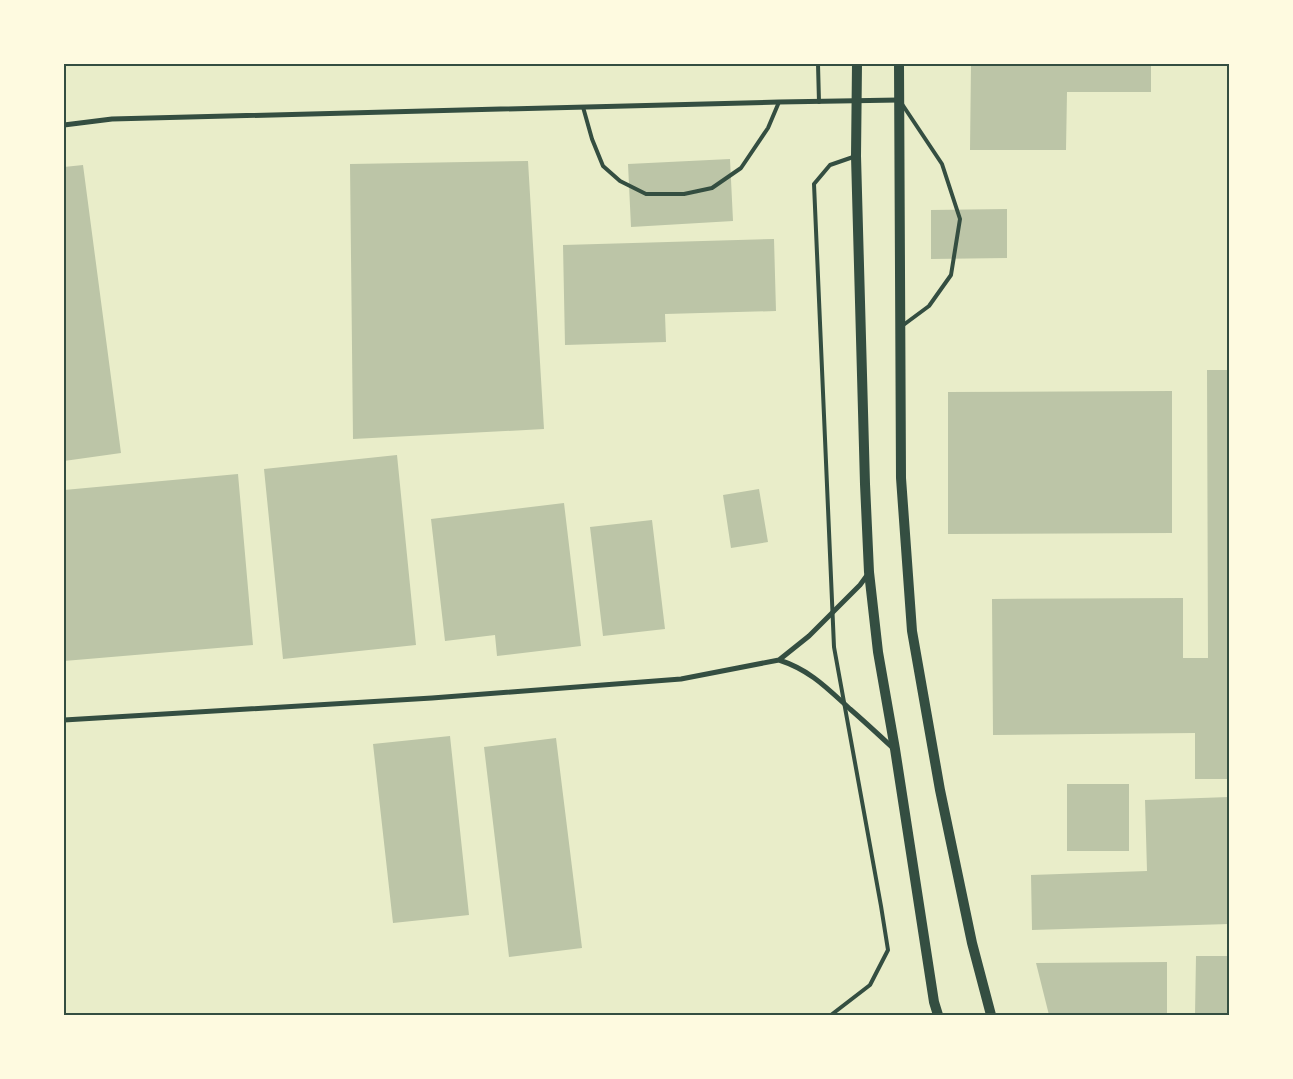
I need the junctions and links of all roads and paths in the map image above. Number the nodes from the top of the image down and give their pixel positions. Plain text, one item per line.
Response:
1 (818, 64) edge
2 (857, 64) edge
3 (899, 64) edge
4 (899, 100) junction
5 (857, 101) junction
6 (779, 102) junction
7 (818, 102) junction
8 (583, 107) junction
9 (64, 125) edge
10 (856, 156) junction
11 (900, 328) junction
12 (869, 572) junction
13 (832, 612) junction
14 (779, 660) junction
15 (845, 705) junction
16 (64, 720) edge
17 (894, 749) junction
18 (934, 1002) junction
19 (831, 1015) edge
20 (931, 1015) edge
21 (938, 1015) edge
22 (991, 1015) edge

1 - 7 lane
2 - 5 main road
3 - 4 main road
4 - 5 street
4 - 11 main road
4 - 11 lane
5 - 7 street
5 - 10 main road
6 - 7 street
6 - 8 street
6 - 8 lane
8 - 9 street
10 - 12 main road
10 - 13 lane
11 - 22 main road
12 - 13 street
12 - 17 main road
13 - 14 street
13 - 15 lane
14 - 15 street
14 - 16 street
15 - 17 street
15 - 19 lane
17 - 18 main road
18 - 20 main road
18 - 21 main road

